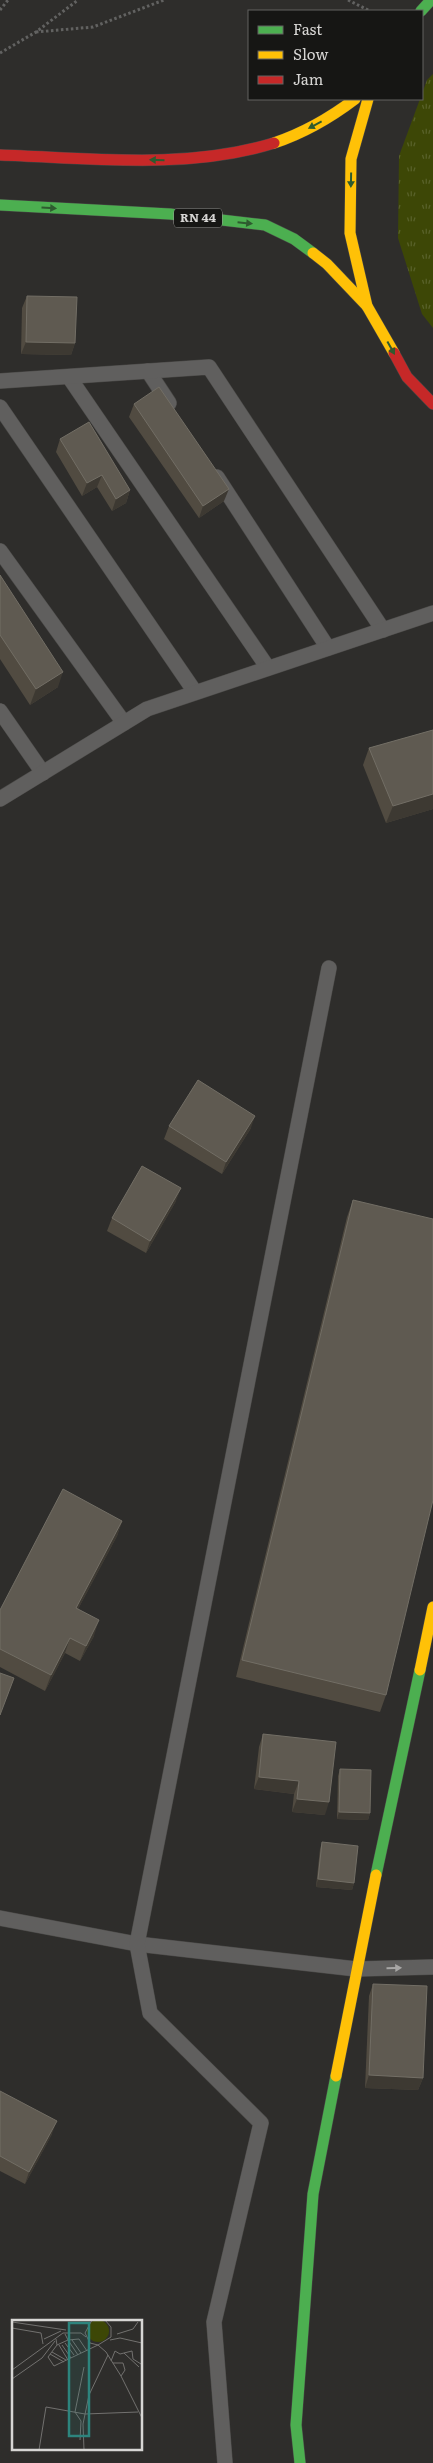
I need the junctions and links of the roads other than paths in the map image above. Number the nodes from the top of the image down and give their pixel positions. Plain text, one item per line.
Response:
1 (431, 0) edge
2 (422, 10) edge
3 (354, 100) edge
4 (368, 100) edge
5 (0, 155) edge
6 (0, 205) edge
7 (367, 306) junction
8 (148, 371) junction
9 (69, 377) junction
10 (0, 381) edge
11 (433, 404) edge
12 (0, 406) edge
13 (175, 412) edge
14 (206, 461) edge
15 (0, 550) edge
16 (433, 613) edge
17 (383, 630) junction
18 (328, 648) junction
19 (268, 668) junction
20 (196, 692) junction
21 (0, 711) edge
22 (124, 723) junction
23 (43, 773) junction
24 (0, 799) edge
25 (329, 968) dead end
26 (433, 1607) edge
27 (0, 1918) edge
28 (137, 1944) junction
29 (433, 1967) edge
30 (356, 1969) junction
31 (225, 2463) edge
32 (300, 2463) edge

1 - 2 main road
3 -> 5 main road
4 -> 7 main road
6 -> 7 main road, RN 44
7 -> 11 main road
8 - 9 lane
8 - 13 lane
8 - 17 lane
9 - 10 lane
9 - 19 lane
12 - 20 lane
14 - 18 lane
15 - 22 lane
16 - 17 lane
17 - 18 lane
18 - 19 lane
19 - 20 lane
20 - 22 lane
21 - 23 lane
22 - 23 lane
23 - 24 lane
25 - 28 lane
26 - 30 main road
27 - 28 lane
28 - 30 lane
28 - 31 lane
30 -> 29 lane
30 - 32 main road

